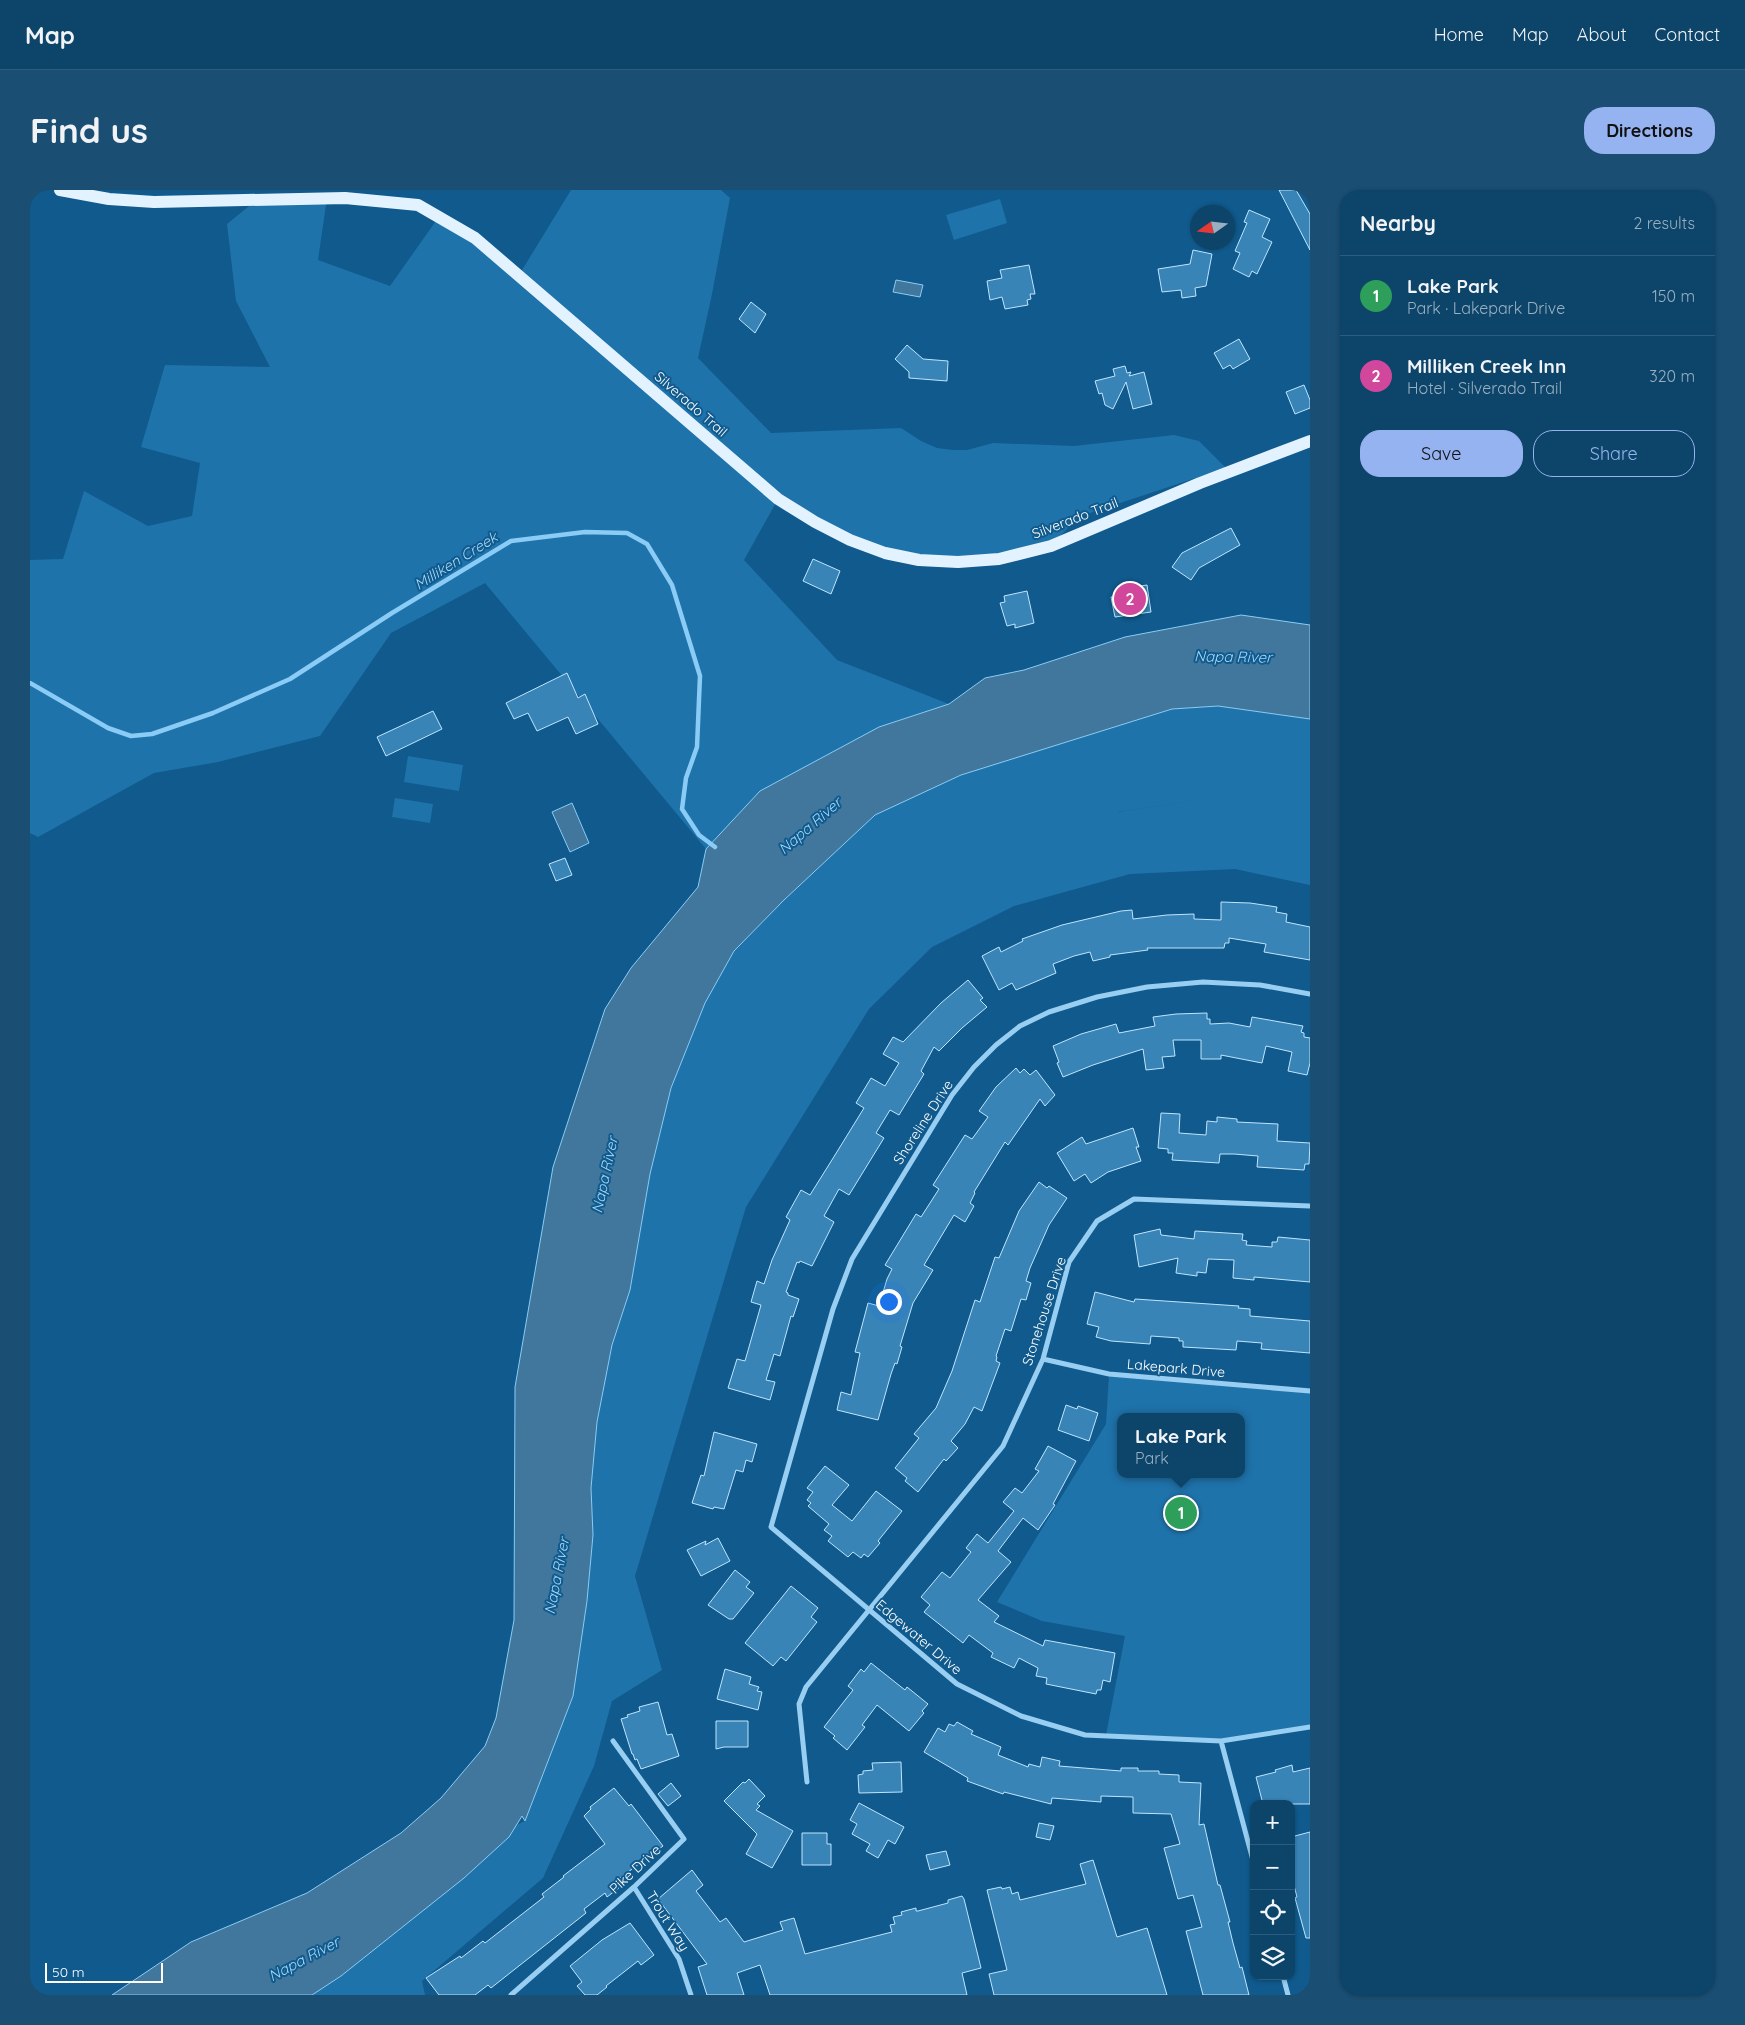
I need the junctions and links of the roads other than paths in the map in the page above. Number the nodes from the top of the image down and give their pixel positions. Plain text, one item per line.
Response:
1 (60, 190) edge
2 (1310, 441) edge
3 (1310, 994) edge
4 (1310, 1206) edge
5 (1043, 1359) junction
6 (1310, 1390) edge
7 (771, 1527) joint
8 (870, 1610) junction
9 (1310, 1727) edge
10 (613, 1741) dead end
11 (1221, 1741) junction
12 (807, 1782) dead end
13 (1250, 1849) edge
14 (634, 1887) junction
15 (1284, 1980) edge
16 (511, 1995) edge
17 (691, 1995) edge
18 (1288, 1995) edge

1 - 2 main road, Silverado Trail
3 - 7 street, Shoreline Drive
4 - 5 street, Stonehouse Drive
5 - 6 street, Lakepark Drive
5 - 8 street, Stonehouse Drive
7 - 8 street, Edgewater Drive
8 - 11 street, Edgewater Drive
8 - 12 street, Stonehouse Drive
9 - 11 street, Edgewater Drive
10 - 14 street, Pike Drive
11 - 13 street
14 - 16 street, Pike Drive
14 - 17 street, Trout Way
15 - 18 street

